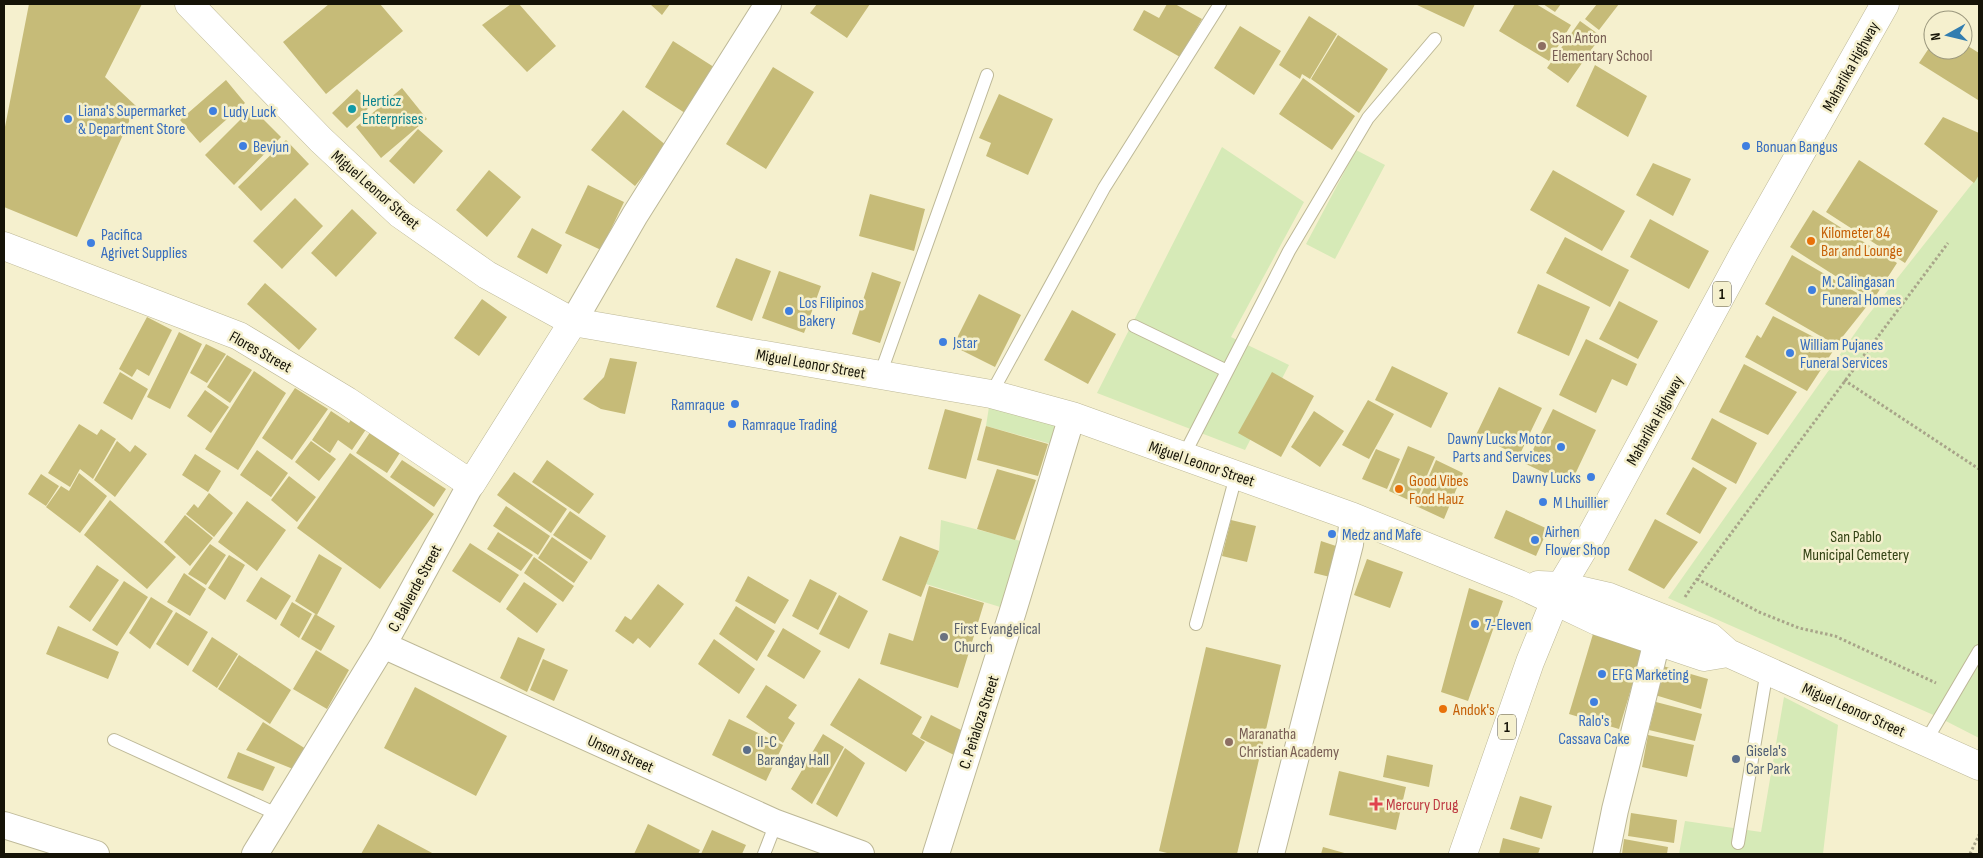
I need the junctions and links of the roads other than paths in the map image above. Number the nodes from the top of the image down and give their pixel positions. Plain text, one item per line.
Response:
1 (189, 4) edge
2 (768, 4) edge
3 (1220, 4) edge
4 (1885, 4) edge
5 (1435, 39) dead end
6 (987, 75) dead end
7 (4, 246) edge
8 (573, 322) junction
9 (1134, 326) dead end
10 (1227, 371) junction
11 (880, 375) junction
12 (991, 394) junction
13 (1072, 416) junction
14 (1183, 457) junction
15 (1236, 476) junction
16 (471, 484) junction
17 (1353, 517) junction
18 (1558, 593) junction
19 (1196, 624) dead end
20 (1664, 631) junction
21 (383, 645) junction
22 (1979, 651) edge
23 (1767, 670) junction
24 (114, 740) dead end
25 (1926, 741) junction
26 (1979, 766) edge
27 (279, 815) junction
28 (776, 823) junction
29 (4, 825) edge
30 (1738, 843) dead end
31 (96, 854) edge
32 (255, 854) edge
33 (764, 854) edge
34 (861, 854) edge
35 (936, 854) edge
36 (1271, 854) edge
37 (1463, 854) edge
38 (1606, 854) edge

1 - 8 street, Miguel Leonor Street
2 - 8 street
3 - 12 lane
4 - 18 street, Maharlika Highway / 1
5 - 10 lane
6 - 11 lane
7 - 16 street, Flores Street
8 - 11 street, Miguel Leonor Street
8 - 16 street, C. Balverde Street
9 - 10 lane
10 - 14 lane
11 - 12 street, Miguel Leonor Street
12 - 13 street, Miguel Leonor Street
13 - 14 street, Miguel Leonor Street
13 - 35 street, C. Peñaloza Street
14 - 15 street, Miguel Leonor Street
15 - 17 street, Miguel Leonor Street
15 - 19 lane
16 - 21 street, C. Balverde Street
17 - 18 street, Miguel Leonor Street
17 - 36 street
18 - 20 street, Miguel Leonor Street
18 - 37 street, Maharlika Highway / 1
20 - 23 street, Miguel Leonor Street
20 - 38 street
21 - 27 street, C. Balverde Street
21 - 28 street, Unson Street
22 - 25 lane
23 - 25 street, Miguel Leonor Street
23 - 30 lane
24 - 27 lane
25 - 26 street, Miguel Leonor Street
27 - 32 street, C. Balverde Street
28 - 33 lane
28 - 34 street, Unson Street
29 - 31 street

